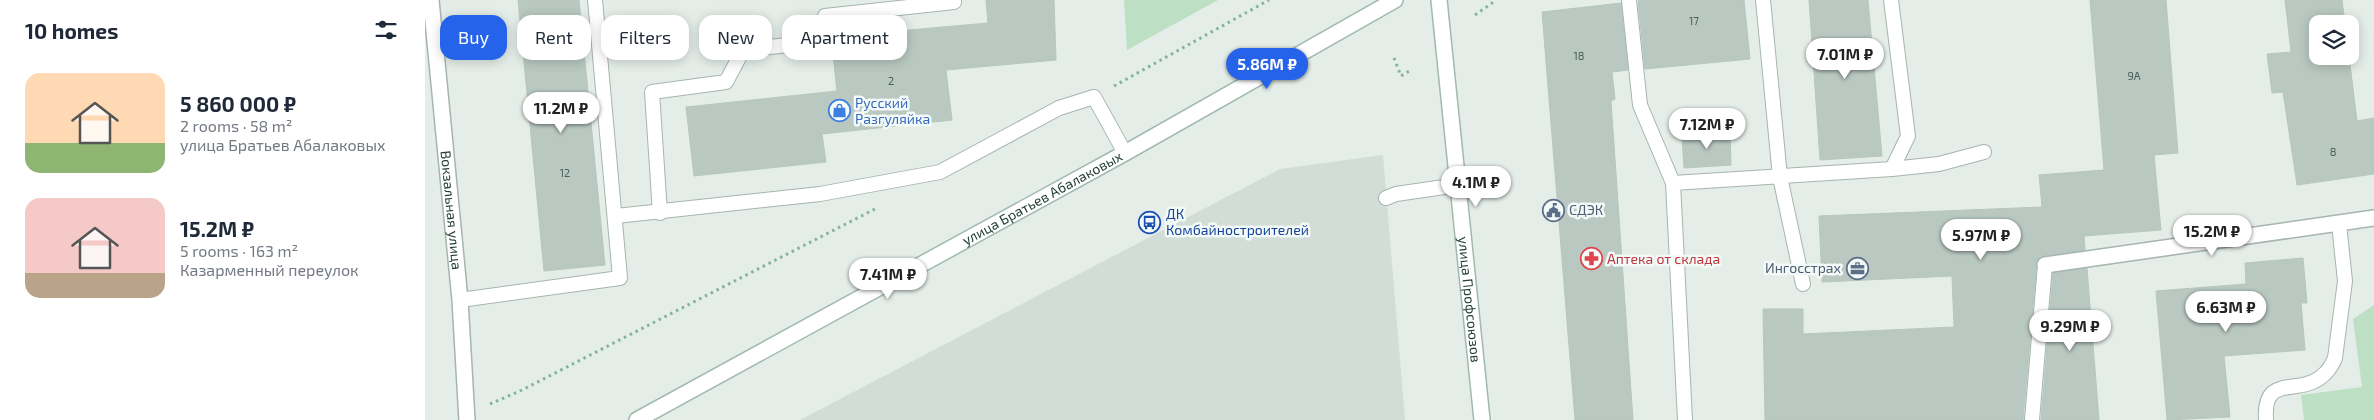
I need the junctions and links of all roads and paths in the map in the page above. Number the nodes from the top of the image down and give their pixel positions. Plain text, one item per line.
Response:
1 (595, 0) edge
2 (954, 0) edge
3 (1395, 0) edge
4 (1439, 0) edge
5 (1629, 0) edge
6 (1763, 0) edge
7 (1891, 0) edge
8 (1495, 1) edge
9 (429, 2) edge
10 (1475, 15) dead end
11 (1394, 58) dead end
12 (1411, 70) dead end
13 (1984, 152) dead end
14 (1125, 153) junction
15 (1892, 169) junction
16 (1780, 177) junction
17 (1673, 183) junction
18 (1458, 185) junction
19 (1386, 198) dead end
20 (661, 212) junction
21 (615, 216) junction
22 (2374, 218) edge
23 (2339, 224) junction
24 (2045, 266) joint
25 (1803, 284) dead end
26 (460, 300) junction
27 (467, 420) edge
28 (637, 420) edge
29 (1482, 420) edge
30 (1685, 420) edge
31 (2032, 420) edge
32 (2266, 420) edge

1 - 21 lane
2 - 20 lane
3 - 14 street, улица Братьев Абалаковых
4 - 18 street, улица Профсоюзов
5 - 17 lane
6 - 16 lane
7 - 15 lane
8 - 10 path
9 - 26 street, Вокзальная улица
11 - 12 path
13 - 15 lane
14 - 20 lane
14 - 28 street, улица Братьев Абалаковых
15 - 16 lane
16 - 17 lane
16 - 25 lane
17 - 30 lane
18 - 19 lane
18 - 29 street, улица Профсоюзов
20 - 21 lane
21 - 26 lane
22 - 23 street
23 - 24 street
23 - 32 lane
24 - 31 lane
26 - 27 street, Вокзальная улица

